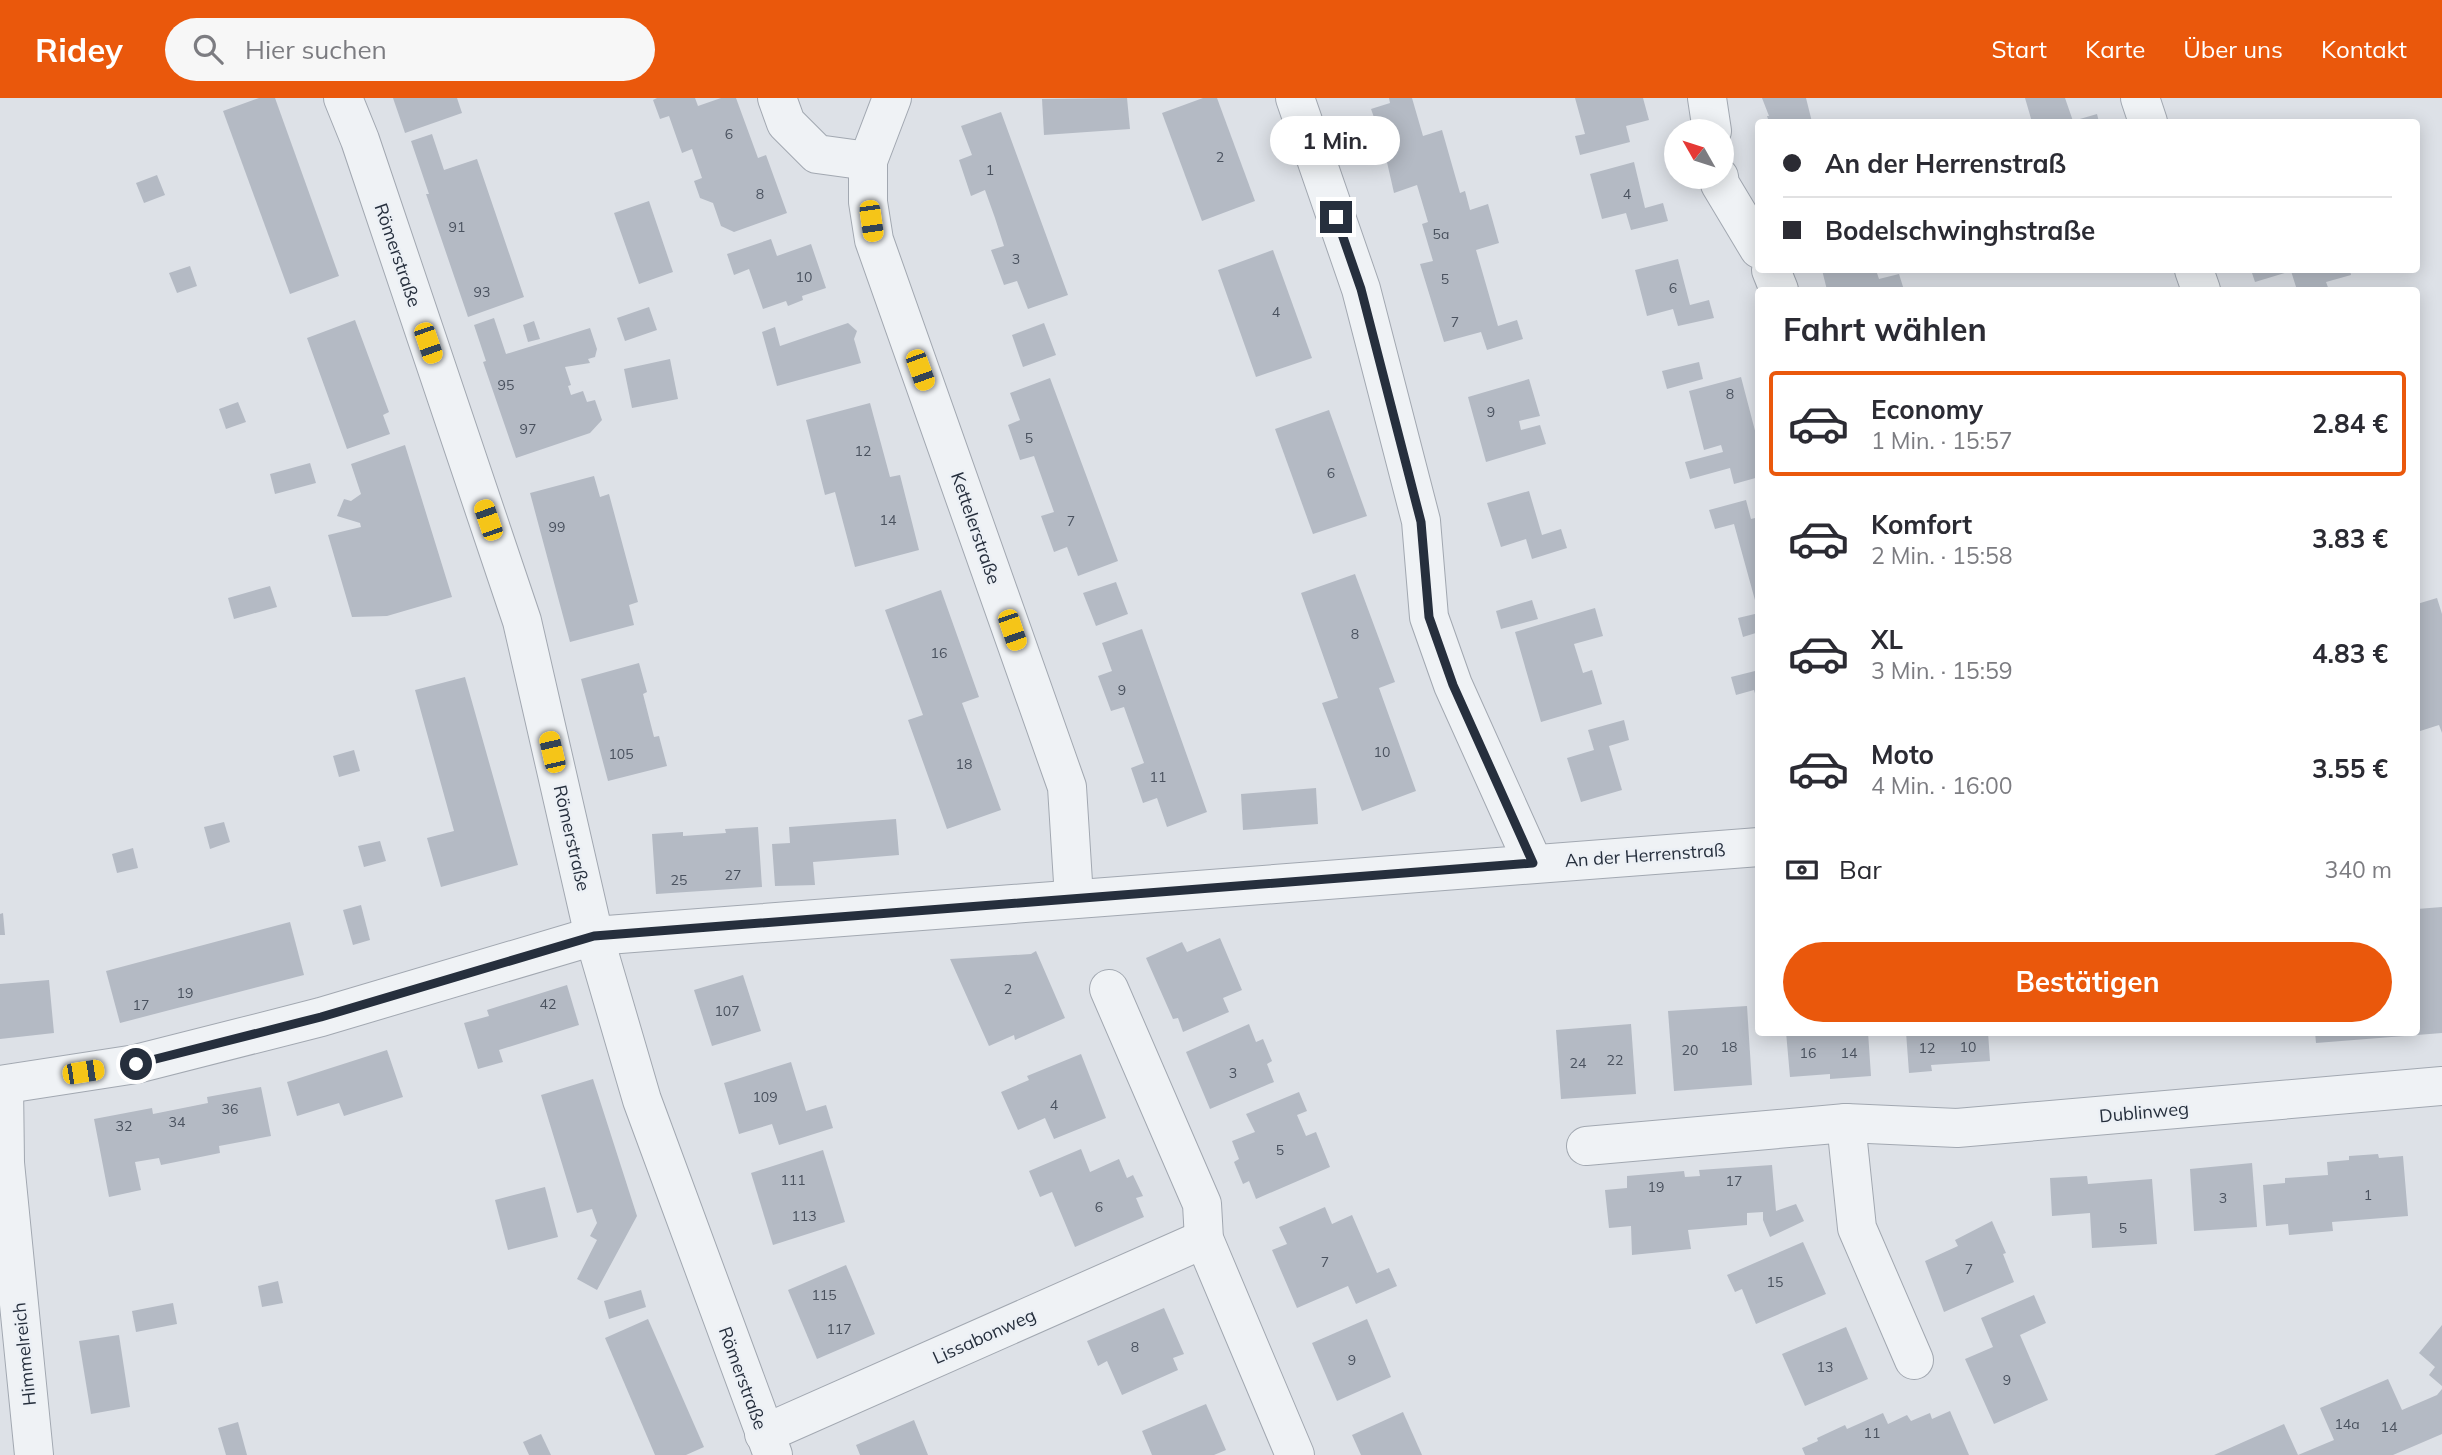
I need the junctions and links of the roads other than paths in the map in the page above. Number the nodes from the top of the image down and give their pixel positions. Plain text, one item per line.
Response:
1 (343, 98) edge
2 (777, 98) edge
3 (892, 98) edge
4 (1295, 98) edge
5 (1707, 98) edge
6 (2140, 98) edge
7 (1710, 119) edge
8 (2147, 119) edge
9 (868, 161) junction
10 (1723, 189) edge
11 (1755, 242) edge
12 (1755, 847) edge
13 (1533, 863) junction
14 (1074, 898) junction
15 (594, 936) junction
16 (1109, 989) dead end
17 (2, 1085) edge
18 (2442, 1086) edge
19 (1846, 1123) junction
20 (1586, 1146) dead end
21 (1204, 1239) junction
22 (1914, 1360) dead end
23 (769, 1444) edge
24 (34, 1455) edge
25 (1295, 1455) edge

1 - 15 street, Römerstraße
2 - 9 street
3 - 9 street, Kettelerstraße
4 - 13 street
5 - 7 street
6 - 8 street
9 - 14 street, Kettelerstraße
10 - 11 street
12 - 13 street, An der Herrenstraß
13 - 14 street, An der Herrenstraß
14 - 15 street, An der Herrenstraß
15 - 17 street, An der Herrenstraß
15 - 23 street, Römerstraße
16 - 21 street
17 - 24 street, Himmelreich
18 - 19 street, Dublinweg
19 - 20 street, Dublinweg
19 - 22 street
21 - 23 street, Lissabonweg
21 - 25 street

